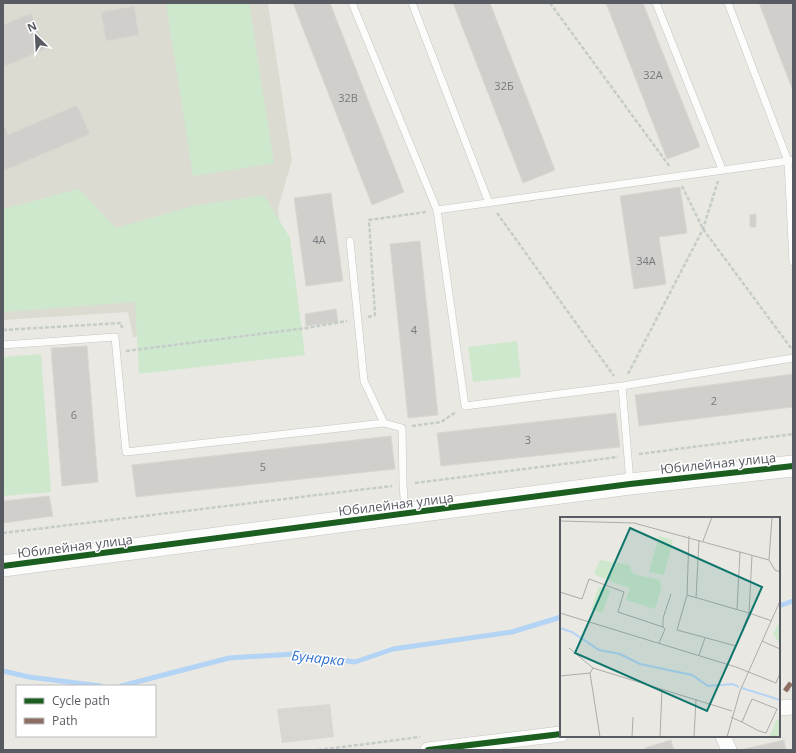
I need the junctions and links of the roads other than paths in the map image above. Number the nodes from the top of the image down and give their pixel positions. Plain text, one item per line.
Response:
1 (352, 3) edge
2 (412, 3) edge
3 (656, 3) edge
4 (728, 3) edge
5 (790, 161) edge
6 (722, 169) junction
7 (489, 203) junction
8 (437, 210) junction
9 (350, 241) dead end
10 (793, 262) edge
11 (3, 345) edge
12 (793, 358) edge
13 (622, 386) junction
14 (384, 423) junction
15 (793, 466) edge
16 (630, 484) junction
17 (405, 514) junction
18 (3, 566) edge
19 (793, 707) edge
20 (780, 708) edge
21 (560, 734) edge
22 (723, 737) edge
23 (525, 744) edge
24 (428, 750) edge
25 (728, 750) edge

1 - 8 lane
2 - 7 lane
3 - 6 lane
4 - 5 lane
5 - 6 lane
5 - 10 lane
6 - 7 lane
7 - 8 lane
8 - 13 lane
9 - 14 lane
11 - 14 lane
12 - 13 lane
13 - 16 lane
14 - 17 lane
15 - 16 street, Юбилейная улица
16 - 17 street, Юбилейная улица
17 - 18 street, Юбилейная улица
19 - 20 street
21 - 23 street
22 - 25 street
23 - 24 street

